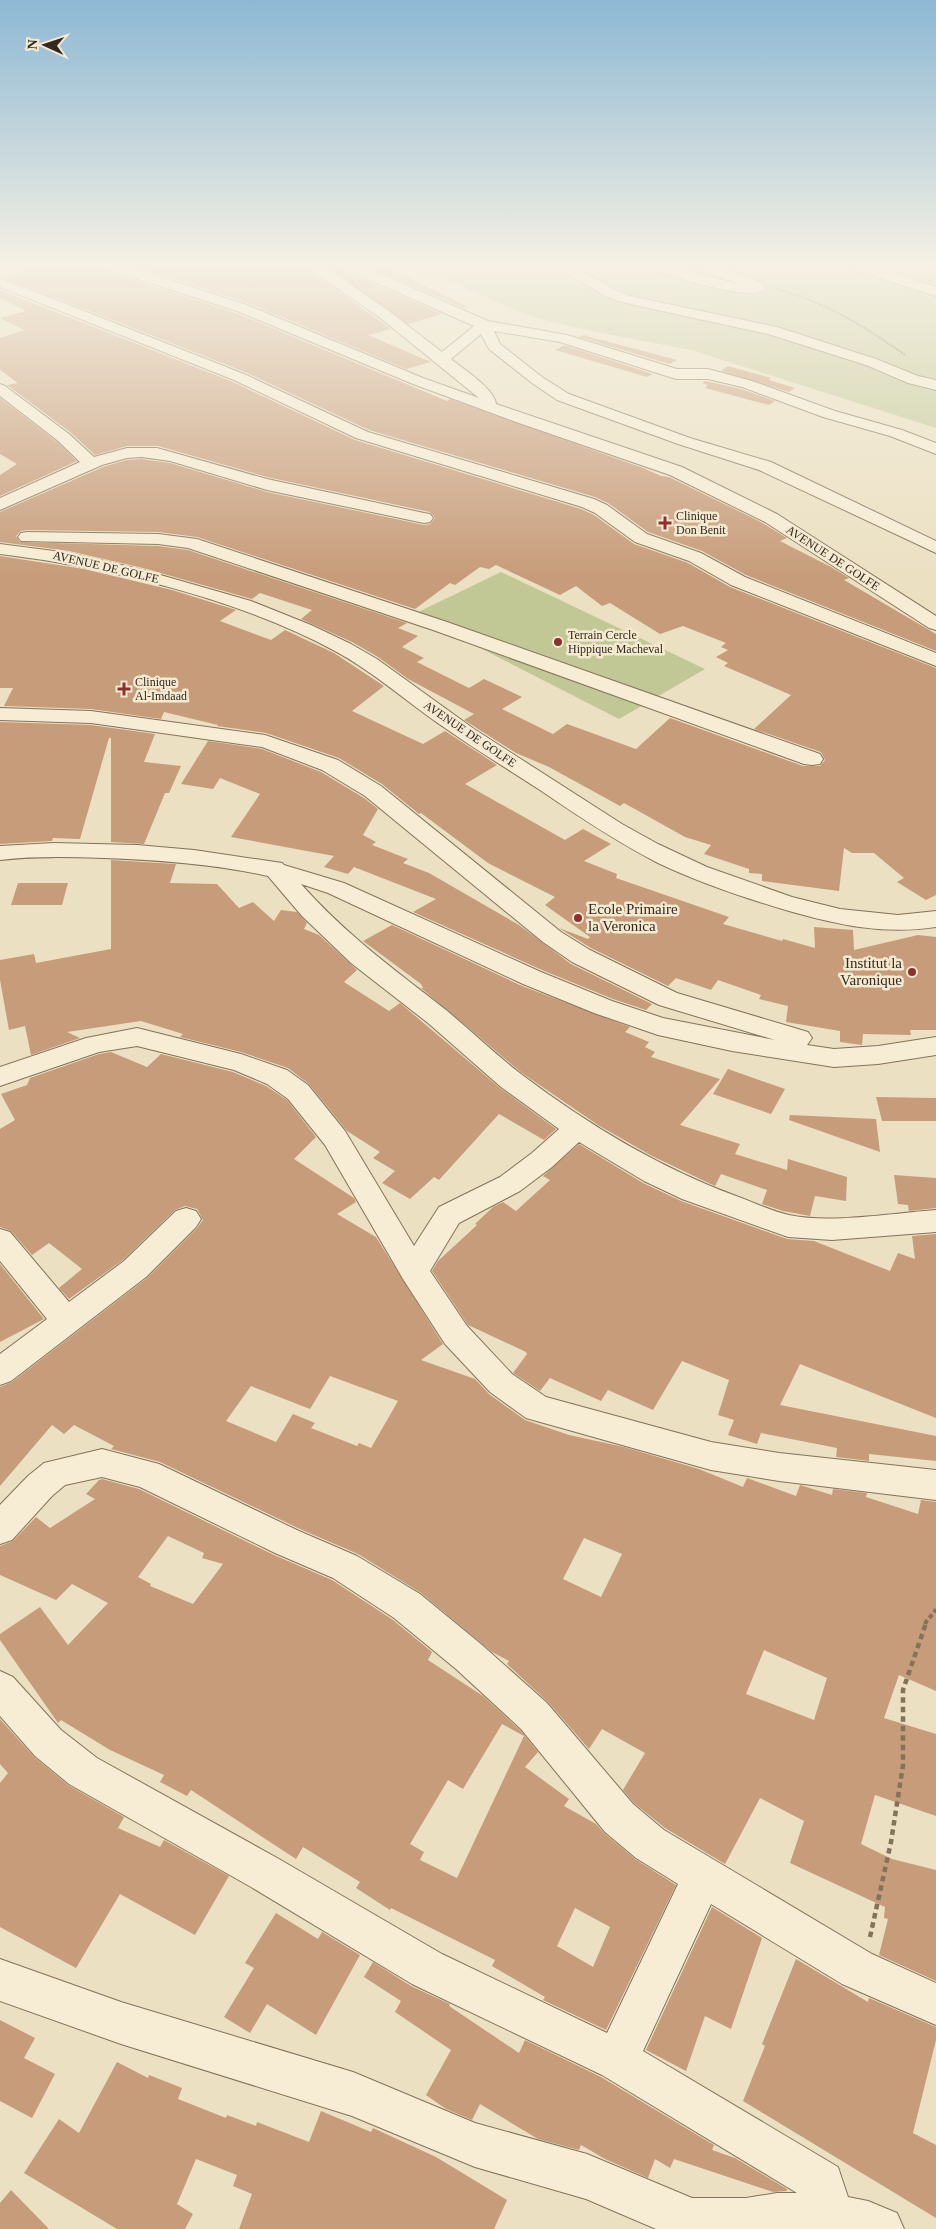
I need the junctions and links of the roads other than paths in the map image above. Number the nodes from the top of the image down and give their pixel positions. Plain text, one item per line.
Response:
1 (217, 369) edge
2 (389, 369) edge
3 (454, 369) edge
4 (523, 369) edge
5 (660, 369) edge
6 (887, 369) edge
7 (936, 385) edge
8 (0, 389) edge
9 (490, 407) junction
10 (936, 449) edge
11 (92, 464) junction
12 (0, 506) edge
13 (424, 518) dead end
14 (0, 537) edge
15 (0, 548) edge
16 (936, 548) edge
17 (936, 624) edge
18 (936, 660) edge
19 (0, 714) edge
20 (812, 758) dead end
21 (0, 853) edge
22 (274, 868) junction
23 (936, 918) edge
24 (936, 1046) edge
25 (834, 1058) junction
26 (0, 1077) edge
27 (576, 1128) junction
28 (186, 1219) dead end
29 (936, 1221) edge
30 (0, 1240) edge
31 (414, 1271) junction
32 (68, 1322) junction
33 (0, 1372) edge
34 (936, 1485) edge
35 (0, 1529) edge
36 (0, 1689) edge
37 (703, 1876) junction
38 (0, 1980) edge
39 (936, 2004) edge
40 (617, 2060) junction
41 (830, 2217) junction
42 (881, 2229) edge

1 - 18 street
2 - 9 street, AVENUE DE GOLFE
3 - 9 street
4 - 16 street
5 - 10 street
6 - 7 street
8 - 11 street
9 - 17 street, AVENUE DE GOLFE
11 - 12 street
11 - 13 street
14 - 20 street
15 - 23 street, AVENUE DE GOLFE
19 - 25 street
21 - 22 street
22 - 25 street
22 - 27 street
24 - 25 street
26 - 31 street
27 - 29 street
27 - 31 street
28 - 32 street
30 - 32 street
31 - 34 street
32 - 33 street
35 - 37 street
36 - 40 street
37 - 39 street
37 - 40 street
38 - 41 street
40 - 41 street
41 - 42 street

